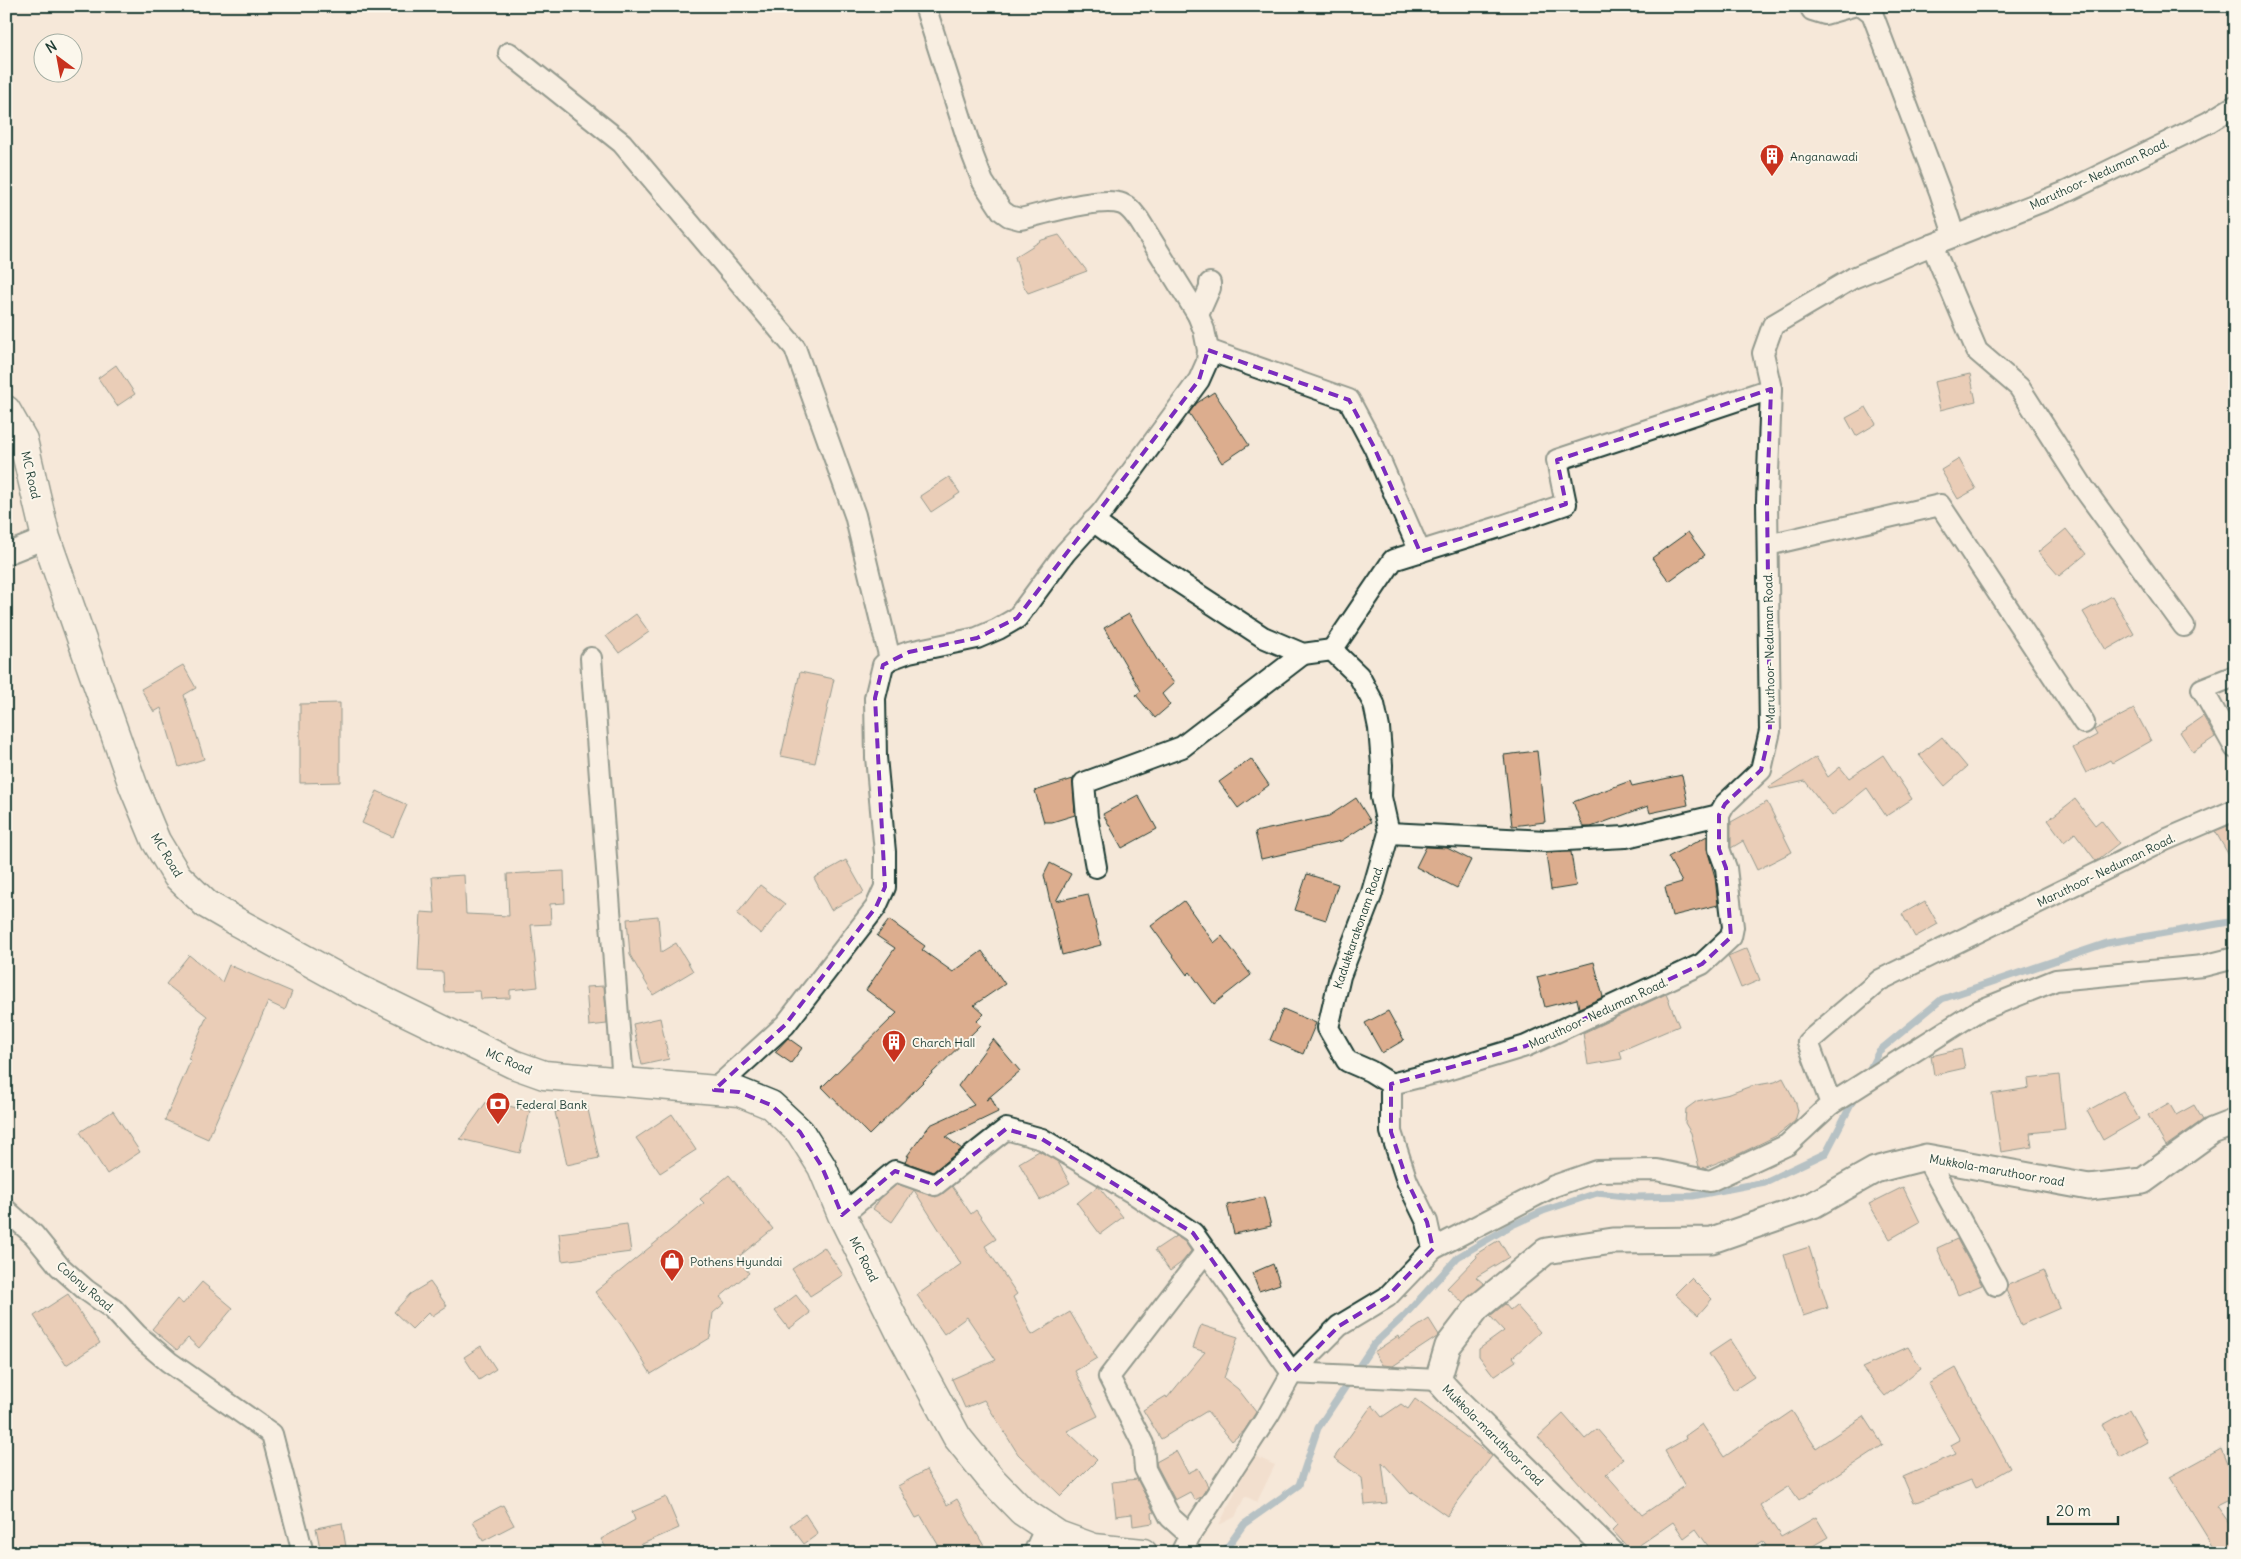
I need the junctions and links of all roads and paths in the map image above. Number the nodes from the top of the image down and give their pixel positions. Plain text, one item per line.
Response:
1 (925, 6) edge
2 (1810, 6) edge
3 (1854, 6) edge
4 (1863, 6) edge
5 (509, 53) dead end
6 (2235, 106) edge
7 (1954, 235) junction
8 (1932, 245) junction
9 (1210, 283) dead end
10 (1198, 315) junction
11 (1208, 350) junction
12 (1771, 389) junction
13 (6, 410) edge
14 (1093, 521) junction
15 (46, 538) junction
16 (1768, 545) junction
17 (1420, 552) junction
18 (6, 554) edge
19 (2184, 626) dead end
20 (1332, 650) junction
21 (1303, 654) junction
22 (590, 658) dead end
23 (890, 659) junction
24 (2235, 676) edge
25 (2084, 723) dead end
26 (2235, 748) edge
27 (2235, 810) edge
28 (1719, 815) junction
29 (1389, 833) junction
30 (1096, 867) dead end
31 (2235, 958) edge
32 (623, 1082) junction
33 (1391, 1084) junction
34 (714, 1090) junction
35 (1831, 1104) junction
36 (2235, 1122) edge
37 (1926, 1156) junction
38 (6, 1210) edge
39 (842, 1215) junction
40 (1433, 1249) junction
41 (1206, 1251) junction
42 (1996, 1285) dead end
43 (1292, 1373) junction
44 (1438, 1380) junction
45 (1046, 1527) junction
46 (1186, 1544) edge
47 (303, 1553) edge
48 (1034, 1553) edge
49 (1143, 1553) edge
50 (1611, 1553) edge

1 - 10 street
2 - 3 street
4 - 7 street
5 - 23 street
6 - 7 street, Maruthoor- Neduman Road.
7 - 8 street, Maruthoor- Neduman Road.
8 - 12 street, Maruthoor- Neduman Road.
8 - 19 street
9 - 10 street
10 - 11 street
11 - 14 street
11 - 17 street
12 - 16 street, Maruthoor- Neduman Road.
12 - 17 street
13 - 15 main road, MC Road
14 - 21 street
14 - 23 street
15 - 18 street
15 - 32 main road, MC Road
16 - 25 street
16 - 28 street, Maruthoor- Neduman Road.
17 - 20 street
20 - 21 street
20 - 29 street, Kadukkarakonam Road.
21 - 30 street
22 - 32 street
23 - 34 street
24 - 26 street
27 - 35 street, Maruthoor- Neduman Road.
28 - 29 street
28 - 33 street, Maruthoor- Neduman Road.
29 - 33 street, Kadukkarakonam Road.
31 - 35 street
32 - 34 main road, MC Road
33 - 40 street
34 - 39 main road, MC Road
35 - 40 street
36 - 37 street, Mukkola-maruthoor road
37 - 42 street
37 - 44 street, Mukkola-maruthoor road
38 - 47 street, Colony Road.
39 - 41 street
39 - 45 main road, MC Road
40 - 43 street
41 - 43 street
41 - 46 street
43 - 44 street
43 - 46 street
44 - 50 street, Mukkola-maruthoor road
45 - 48 street
45 - 49 main road, MC Road

